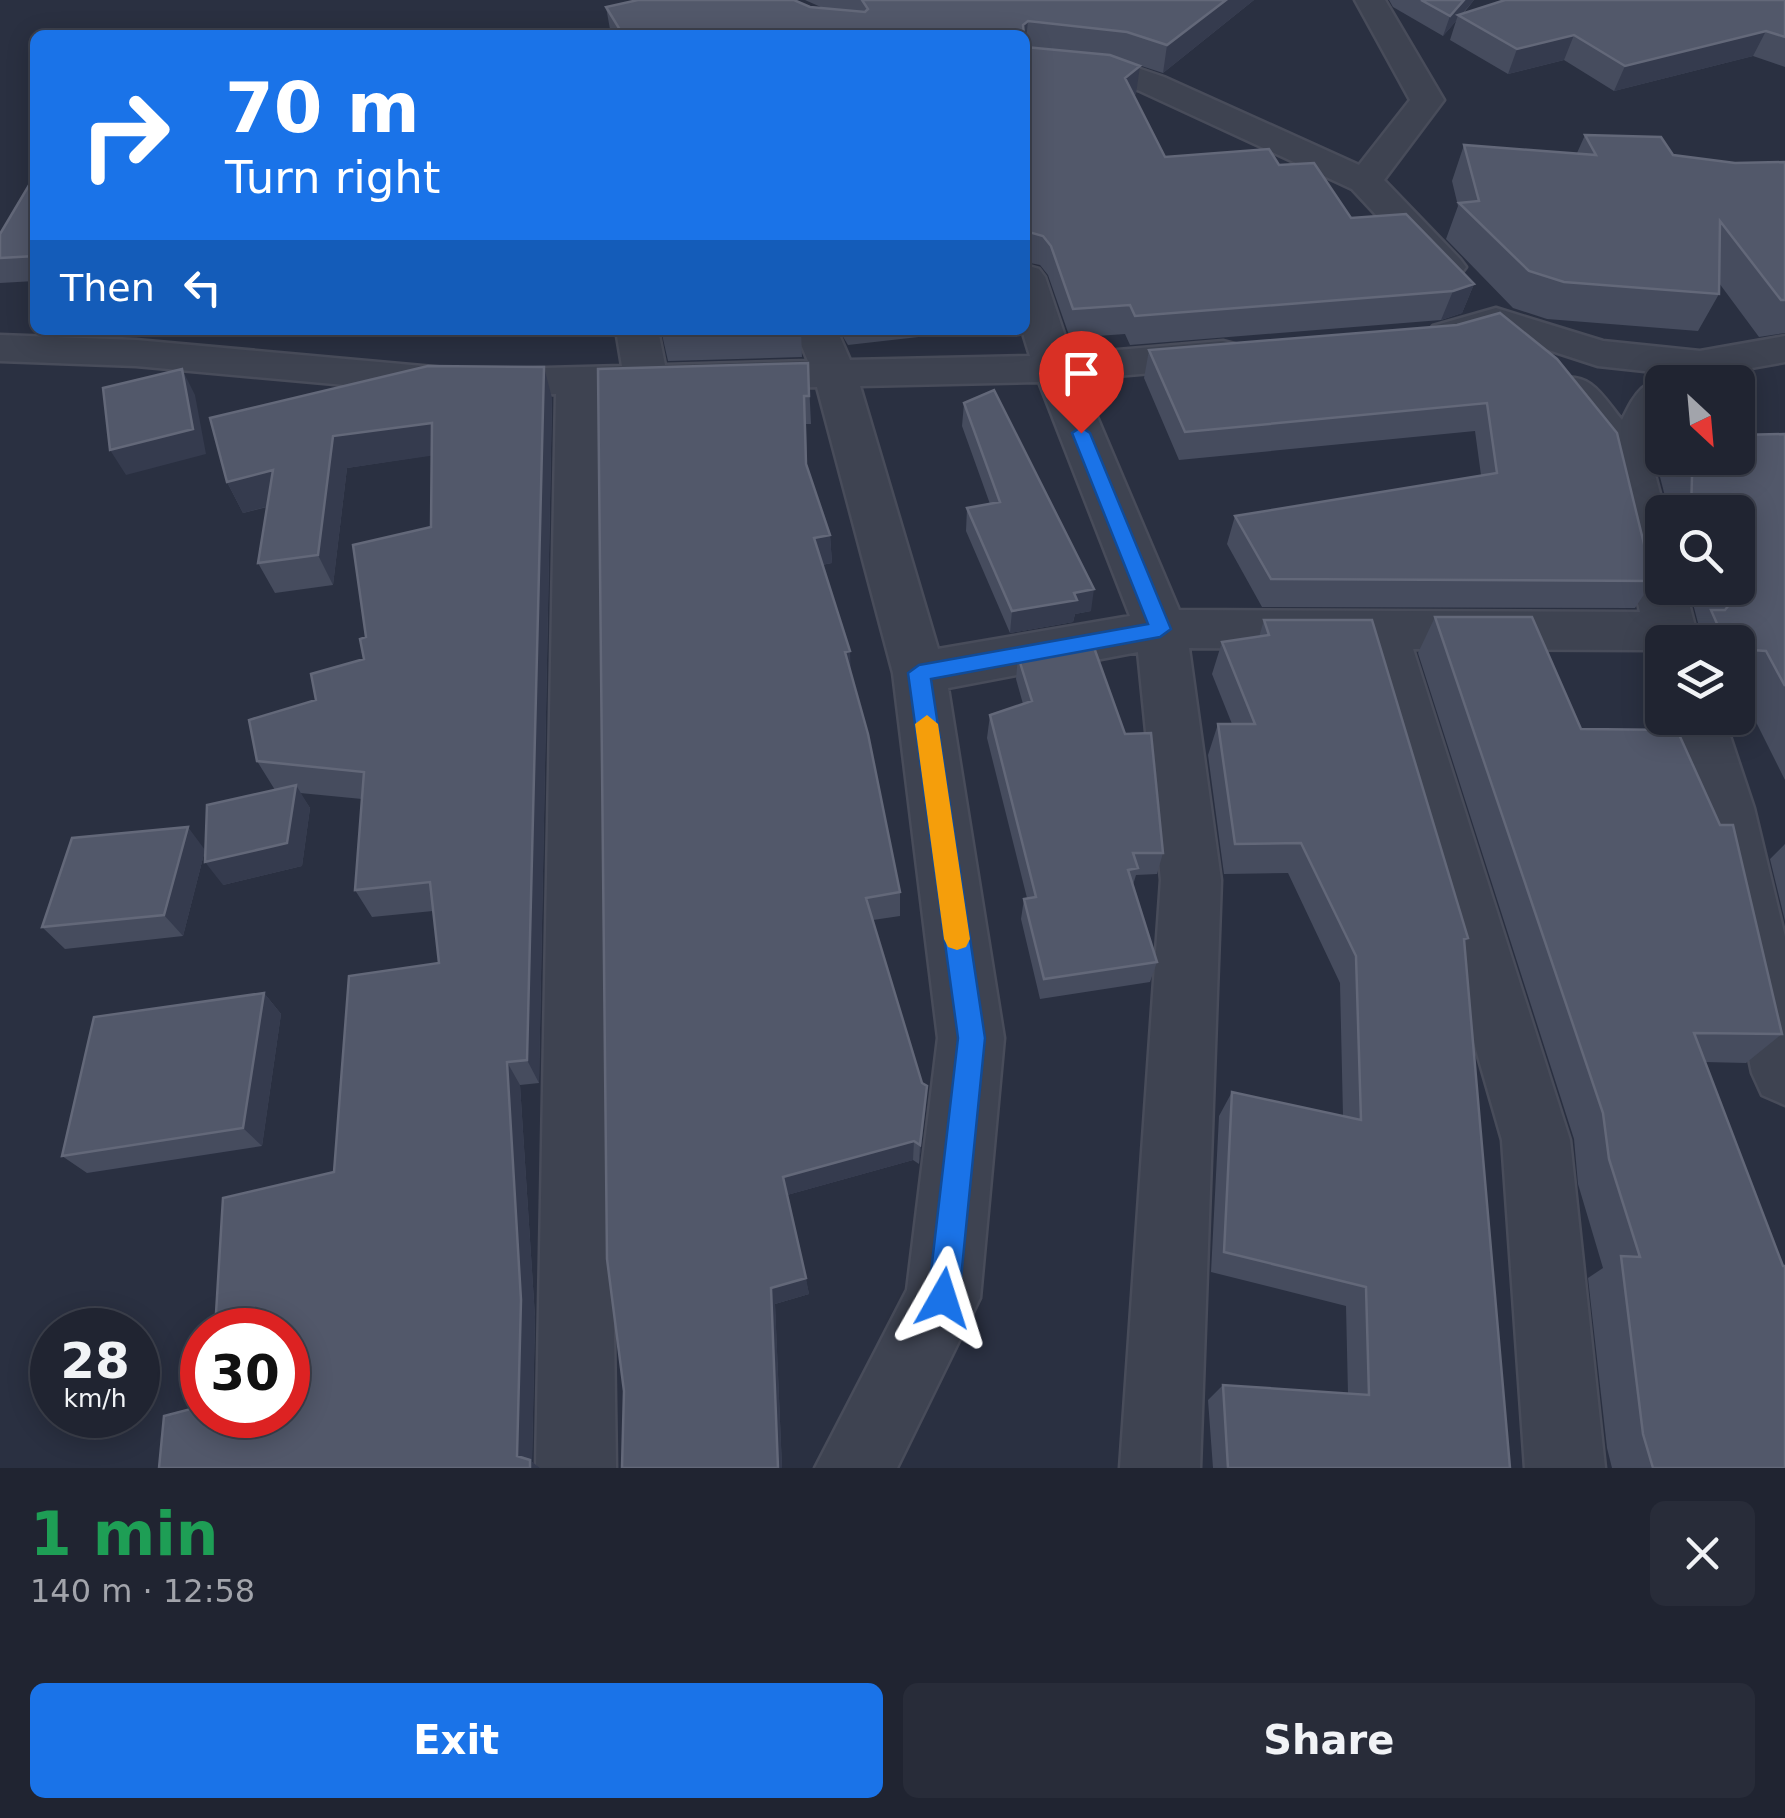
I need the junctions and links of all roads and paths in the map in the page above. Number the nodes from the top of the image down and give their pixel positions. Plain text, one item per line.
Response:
1 (1370, 0) edge
2 (1030, 62) edge
3 (1365, 181) junction
4 (1030, 293) edge
5 (1496, 320) junction
6 (639, 335) edge
7 (1407, 339) edge
8 (0, 348) edge
9 (1785, 349) edge
10 (1270, 350) edge
11 (825, 351) edge
12 (1652, 365) edge
13 (1720, 365) edge
14 (1054, 368) junction
15 (646, 378) junction
16 (578, 380) junction
17 (1645, 420) edge
18 (1627, 456) junction
19 (1668, 625) edge
20 (1382, 628) junction
21 (1160, 629) junction
22 (1645, 636) edge
23 (919, 673) junction
24 (1702, 735) edge
25 (1785, 1074) edge
26 (576, 1468) edge
27 (855, 1468) edge
28 (1160, 1468) edge
29 (1565, 1468) edge

1 - 3 street
2 - 3 street
3 - 5 street
4 - 14 street
5 - 7 street
5 - 12 street
5 - 18 street
6 - 15 street
8 - 16 street
9 - 13 street
10 - 14 street
11 - 14 street
11 - 15 street
11 - 23 street
14 - 21 street
15 - 16 street
16 - 26 street
17 - 18 street
18 - 19 street
20 - 21 street
20 - 22 street
20 - 29 street
21 - 23 street
21 - 28 street
23 - 27 street
24 - 25 street

